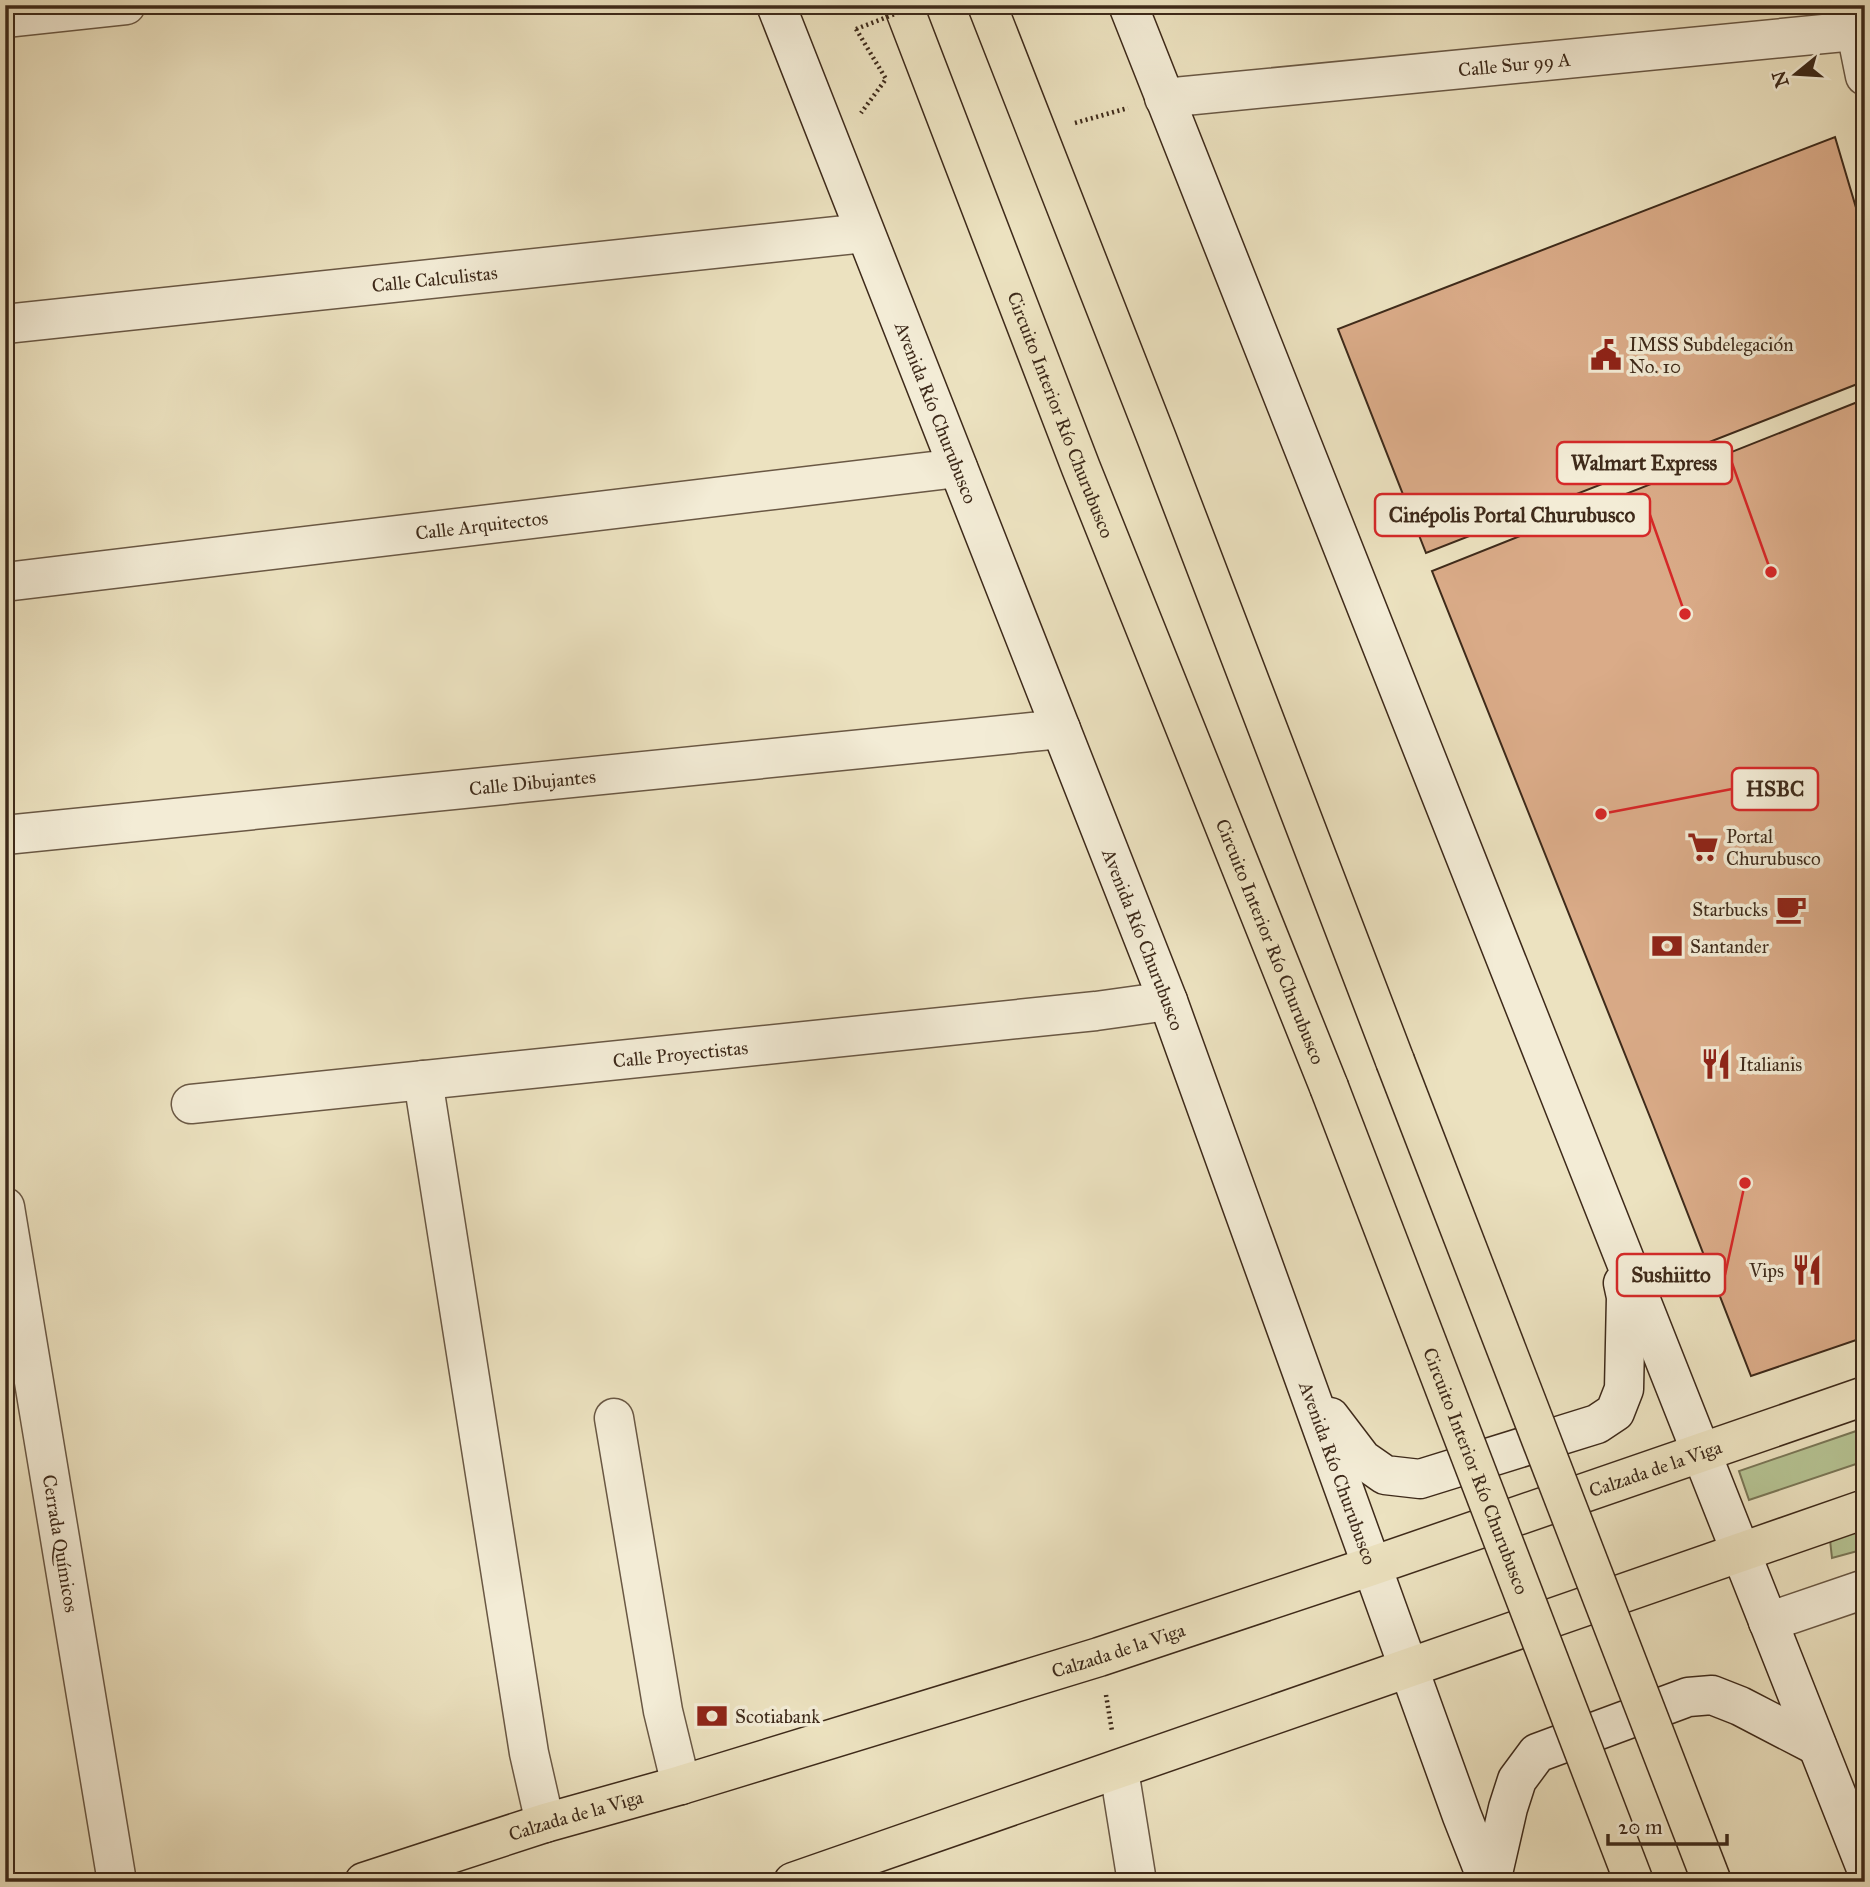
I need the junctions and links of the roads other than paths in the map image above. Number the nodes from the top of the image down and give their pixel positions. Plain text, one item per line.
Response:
1 (126, 5) edge
2 (776, 5) edge
3 (903, 5) edge
4 (988, 5) edge
5 (1128, 5) edge
6 (5, 18) edge
7 (1857, 22) edge
8 (1865, 76) edge
9 (1164, 98) junction
10 (865, 233) junction
11 (5, 324) edge
12 (958, 468) junction
13 (5, 582) edge
14 (1061, 729) junction
15 (5, 835) edge
16 (1168, 1001) junction
17 (423, 1080) junction
18 (191, 1104) dead end
19 (5, 1207) edge
20 (1613, 1228) junction
21 (1310, 1391) junction
22 (1865, 1396) edge
23 (614, 1418) dead end
24 (1701, 1451) junction
25 (1865, 1509) edge
26 (1741, 1553) junction
27 (1372, 1566) junction
28 (1865, 1589) edge
29 (1768, 1622) junction
30 (1408, 1667) junction
31 (1817, 1745) junction
32 (1119, 1770) junction
33 (681, 1785) junction
34 (545, 1823) junction
35 (1865, 1866) edge
36 (117, 1882) edge
37 (364, 1882) edge
38 (793, 1882) edge
39 (1137, 1882) edge
40 (1490, 1882) edge
41 (1634, 1882) edge
42 (1712, 1882) edge

1 - 6 street
2 - 10 street, Avenida Río Churubusco
3 - 41 main road, Circuito Interior Río Churubusco, bridge
4 - 42 main road, bridge
5 - 9 street
7 - 8 street
7 - 9 street, Calle Sur 99 A
9 - 20 street
10 - 11 street, Calle Calculistas
10 - 12 street, Avenida Río Churubusco
12 - 13 street, Calle Arquitectos
12 - 14 street, Avenida Río Churubusco
14 - 15 street, Calle Dibujantes
14 - 16 street, Avenida Río Churubusco
16 - 17 street, Calle Proyectistas
16 - 21 street, Avenida Río Churubusco
17 - 18 street, Calle Proyectistas
17 - 34 street
19 - 36 street, Cerrada Químicos
20 - 21 street
20 - 24 street
21 - 27 street, Avenida Río Churubusco
22 - 24 main road, Calzada de la Viga
23 - 33 street
24 - 26 street
24 - 27 main road, Calzada de la Viga
25 - 26 main road
26 - 29 street
26 - 30 main road
27 - 30 street, Avenida Río Churubusco
27 - 33 main road, Calzada de la Viga
28 - 29 street
29 - 31 street
30 - 32 main road
30 - 40 street, Avenida Río Churubusco
31 - 35 street
31 - 40 street
32 - 38 main road
32 - 39 street
33 - 34 main road, Calzada de la Viga
34 - 37 main road, Calzada de la Viga

